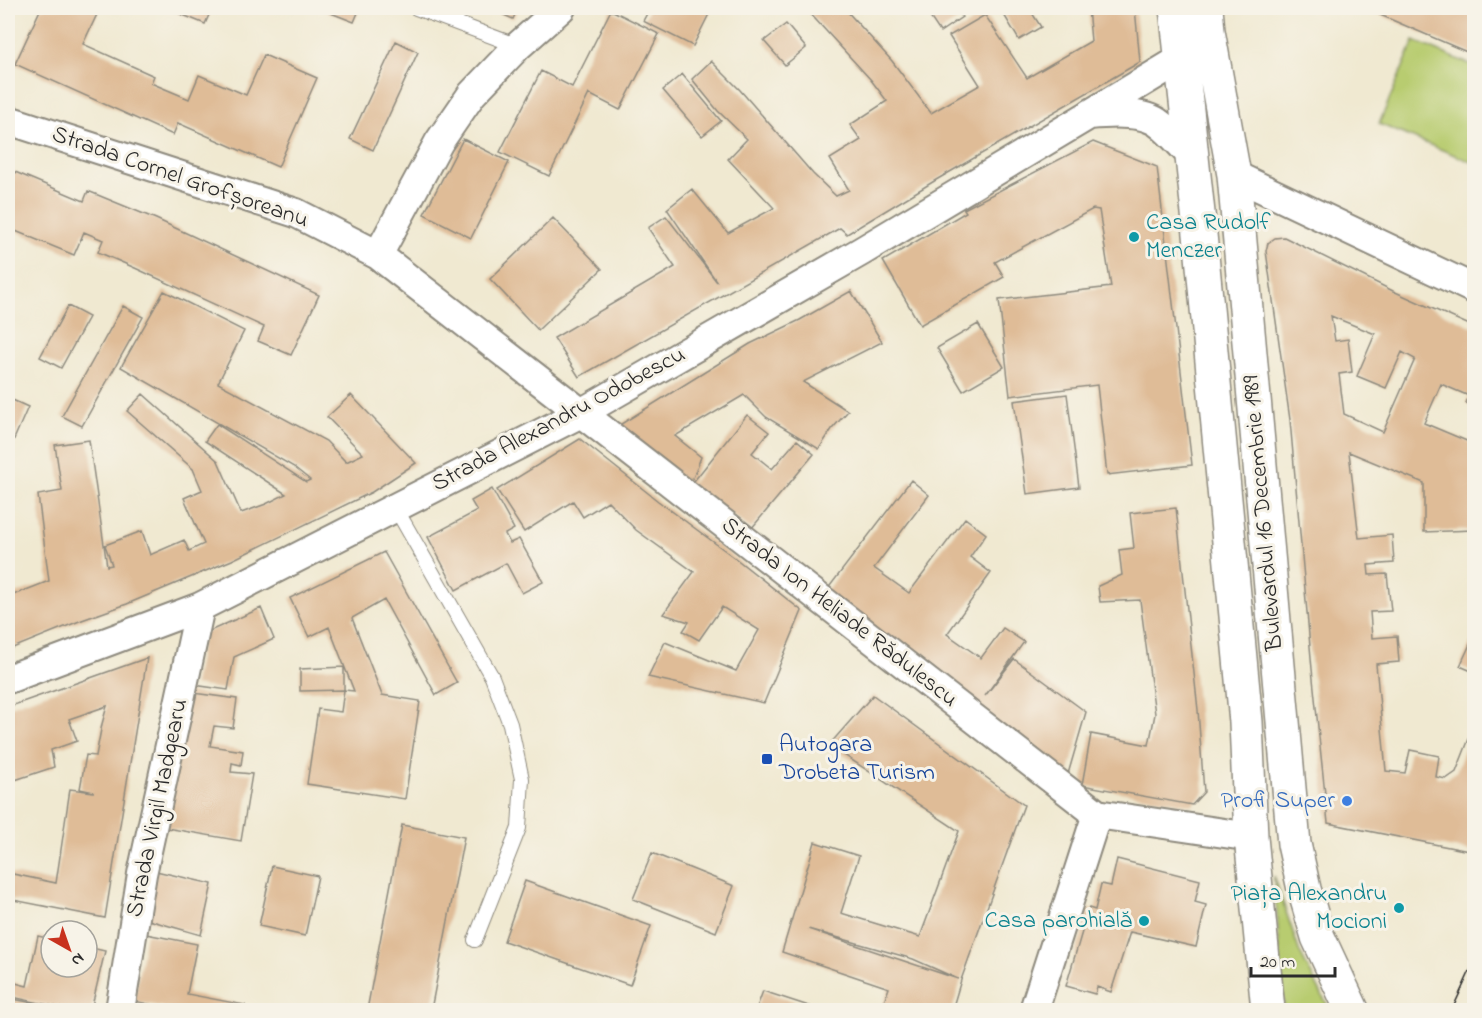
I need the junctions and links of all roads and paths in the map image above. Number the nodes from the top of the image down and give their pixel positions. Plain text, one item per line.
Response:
1 (416, 8) edge
2 (561, 8) edge
3 (1176, 8) edge
4 (1206, 8) edge
5 (518, 46) junction
6 (1181, 59) junction
7 (1089, 115) junction
8 (8, 120) edge
9 (1191, 155) junction
10 (1234, 175) junction
11 (378, 255) junction
12 (1474, 289) edge
13 (581, 413) junction
14 (395, 507) junction
15 (200, 607) junction
16 (8, 679) edge
17 (1097, 814) junction
18 (1251, 837) junction
19 (475, 940) dead end
20 (120, 1011) edge
21 (1034, 1011) edge
22 (1268, 1011) edge
23 (1352, 1011) edge

1 - 5 lane
2 - 5 street
3 - 6 main road, Bulevardul 16 Decembrie 1989
4 - 10 main road, Bulevardul 16 Decembrie 1989
5 - 11 street
6 - 7 street, Strada Alexandru Odobescu
6 - 9 main road, Bulevardul 16 Decembrie 1989
7 - 9 street, Strada Alexandru Odobescu
7 - 13 street, Strada Alexandru Odobescu
8 - 11 street, Strada Cornel Grofșoreanu
9 - 18 main road, Bulevardul 16 Decembrie 1989
10 - 12 street
10 - 23 main road, Bulevardul 16 Decembrie 1989
11 - 13 street, Strada Cornel Grofșoreanu
13 - 14 street, Strada Alexandru Odobescu
13 - 17 street, Strada Ion Heliade Rădulescu
14 - 15 street, Strada Alexandru Odobescu
14 - 19 lane
15 - 16 street, Strada Alexandru Odobescu
15 - 20 street, Strada Virgil Madgearu
17 - 18 street
17 - 21 street
18 - 22 main road, Bulevardul 16 Decembrie 1989

